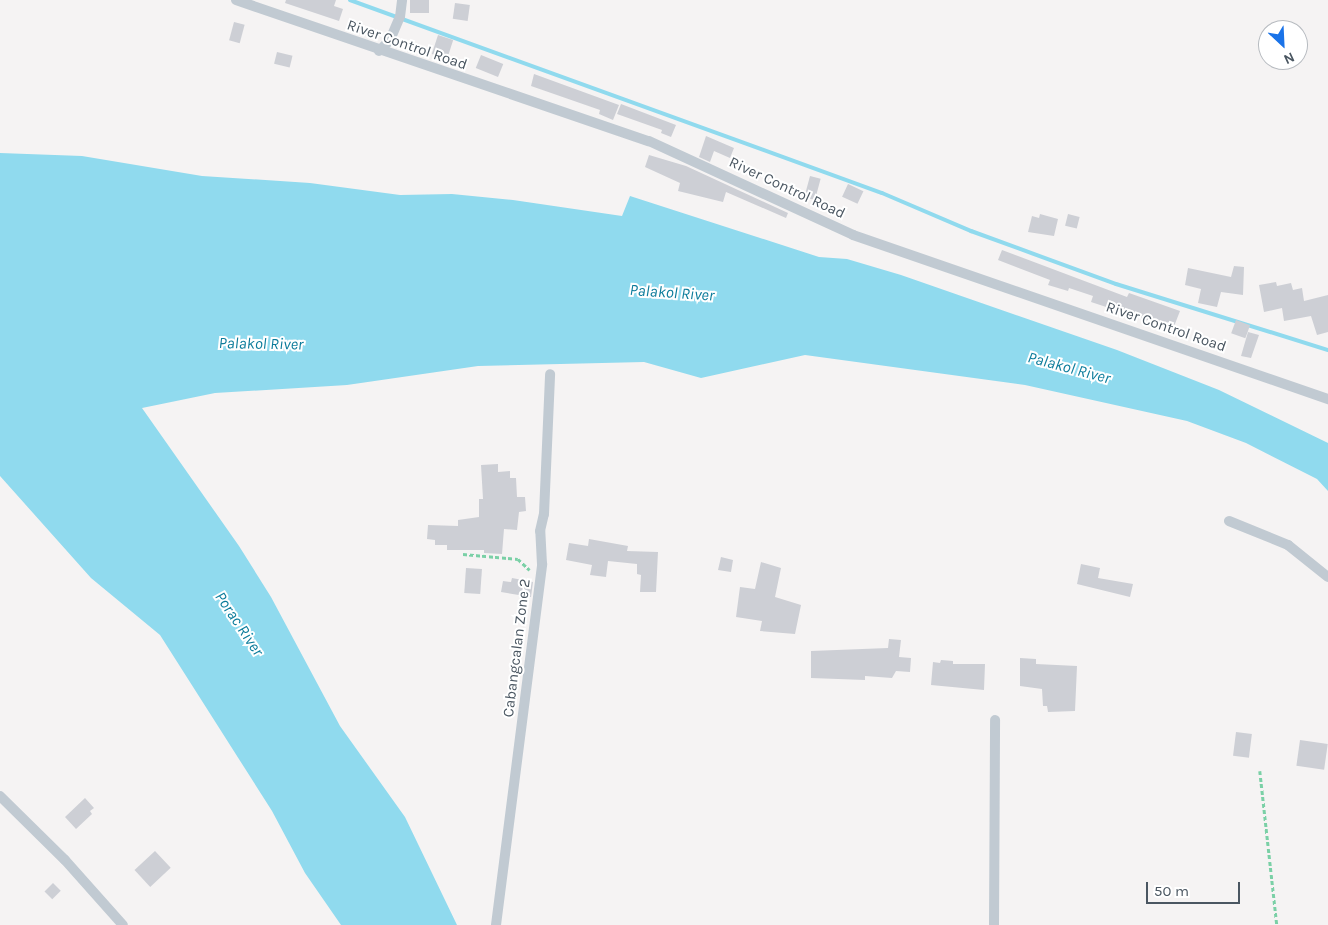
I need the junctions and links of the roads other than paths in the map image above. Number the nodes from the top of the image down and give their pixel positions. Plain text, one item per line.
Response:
1 (236, 0) edge
2 (402, 0) edge
3 (379, 51) junction
4 (550, 374) dead end
5 (1328, 399) edge
6 (1229, 521) dead end
7 (1328, 577) edge
8 (996, 720) dead end
9 (0, 796) edge
10 (123, 925) edge
11 (496, 925) edge
12 (994, 925) edge

1 - 3 street, River Control Road
2 - 3 street
3 - 5 street, River Control Road
4 - 11 street, Cabangcalan Zone 2
6 - 7 street
8 - 12 street
9 - 10 street

